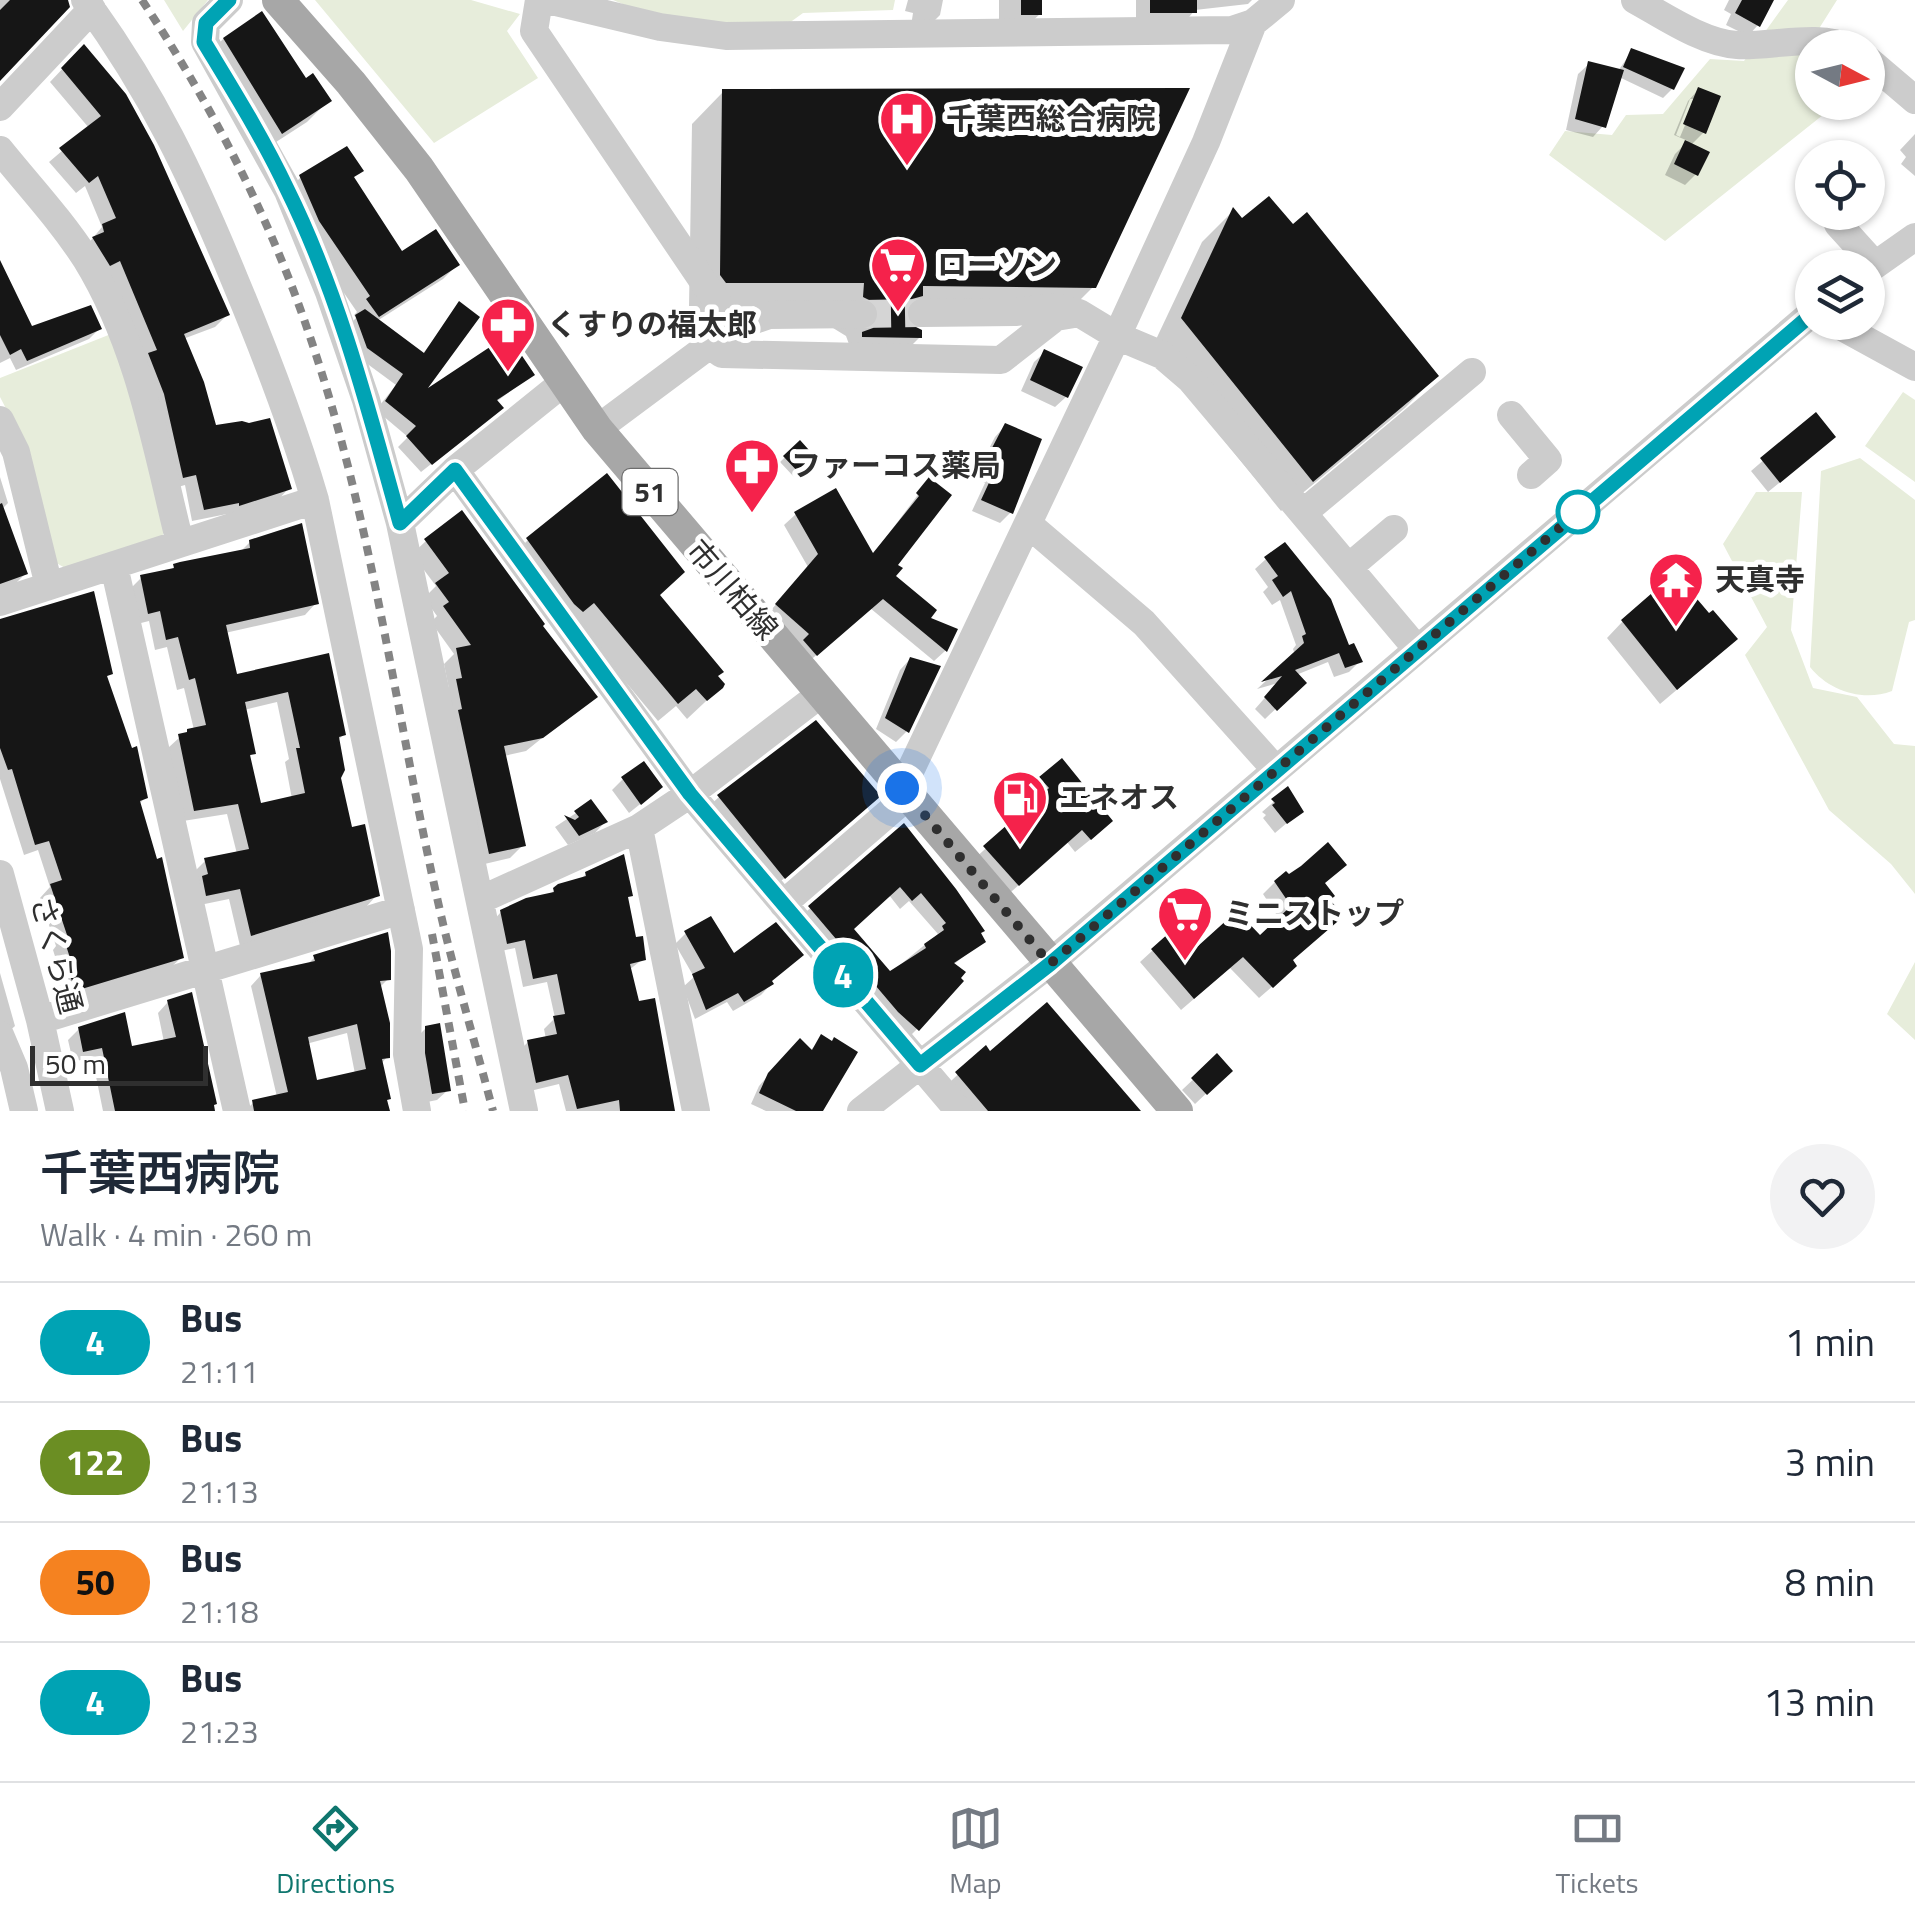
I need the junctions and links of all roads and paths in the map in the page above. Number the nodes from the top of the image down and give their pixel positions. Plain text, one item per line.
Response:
1 (229, 0) edge
2 (278, 0) edge
3 (543, 0) edge
4 (1281, 0) edge
5 (1635, 0) edge
6 (89, 5) edge
7 (1253, 23) junction
8 (1795, 42) edge
9 (1885, 74) edge
10 (1915, 100) edge
11 (0, 107) edge
12 (0, 150) edge
13 (1915, 236) edge
14 (1885, 258) edge
15 (1015, 312) junction
16 (922, 313) tunnel mouth
17 (862, 314) tunnel mouth
18 (1079, 314) junction
19 (768, 315) junction
20 (734, 328) junction
21 (1795, 328) edge
22 (1117, 336) junction
23 (1024, 340) junction
24 (1866, 340) edge
25 (709, 345) junction
26 (769, 356) junction
27 (1915, 367) edge
28 (1472, 372) dead end
29 (563, 383) junction
30 (0, 420) edge
31 (1502, 423) dead end
32 (597, 429) junction
33 (1539, 467) dead end
34 (455, 470) junction
35 (314, 500) junction
36 (1303, 513) junction
37 (400, 523) junction
38 (1028, 524) junction
39 (1396, 532) dead end
40 (180, 543) junction
41 (114, 566) junction
42 (1349, 567) junction
43 (48, 586) junction
44 (0, 602) edge
45 (1418, 649) junction
46 (822, 693) junction
47 (1276, 770) junction
48 (905, 792) junction
49 (690, 794) junction
50 (639, 828) junction
51 (0, 874) edge
52 (480, 900) junction
53 (783, 904) junction
54 (401, 910) junction
55 (1050, 964) junction
56 (205, 970) junction
57 (40, 1020) junction
58 (0, 1035) edge
59 (920, 1065) junction
60 (24, 1111) edge
61 (60, 1111) edge
62 (237, 1111) edge
63 (417, 1111) edge
64 (524, 1111) edge
65 (696, 1111) edge
66 (861, 1111) edge
67 (958, 1111) edge
68 (1177, 1111) edge

1 - 37 street
2 - 29 main road, 市川柏線 / 51
3 - 7 street
3 - 20 street
4 - 7 street
5 - 8 street
6 - 11 street
6 - 35 street
7 - 22 street
9 - 10 street
12 - 40 street
13 - 14 street
15 - 16 street
15 - 18 street
15 - 23 street
17 - 19 street
18 - 22 street
18 - 23 street
19 - 20 street
19 - 26 street
20 - 25 street
21 - 45 street
22 - 36 street
22 - 38 street
23 - 26 street
24 - 27 street
25 - 26 street
25 - 32 street
28 - 36 street
29 - 32 main road, 市川柏線 / 51
29 - 34 street
30 - 43 street
31 - 33 street
32 - 46 main road, 市川柏線 / 51
34 - 37 street
34 - 49 street
35 - 40 street
35 - 54 street
36 - 42 street
37 - 52 street
38 - 47 street
38 - 48 street
39 - 42 street
40 - 41 street
41 - 43 street
41 - 56 street
42 - 45 street
43 - 44 street
45 - 47 street
46 - 48 main road, 市川柏線 / 51
46 - 49 street
47 - 55 street
48 - 53 street
48 - 55 main road, 市川柏線 / 51
49 - 50 street
49 - 53 street
50 - 52 street
50 - 65 street
51 - 57 street, さくら通
52 - 64 street
53 - 59 street
54 - 56 street
54 - 63 street
55 - 59 street
55 - 68 main road, 市川柏線 / 51
56 - 57 street
56 - 62 street
57 - 61 street, さくら通
58 - 60 street
59 - 66 street
59 - 67 street

